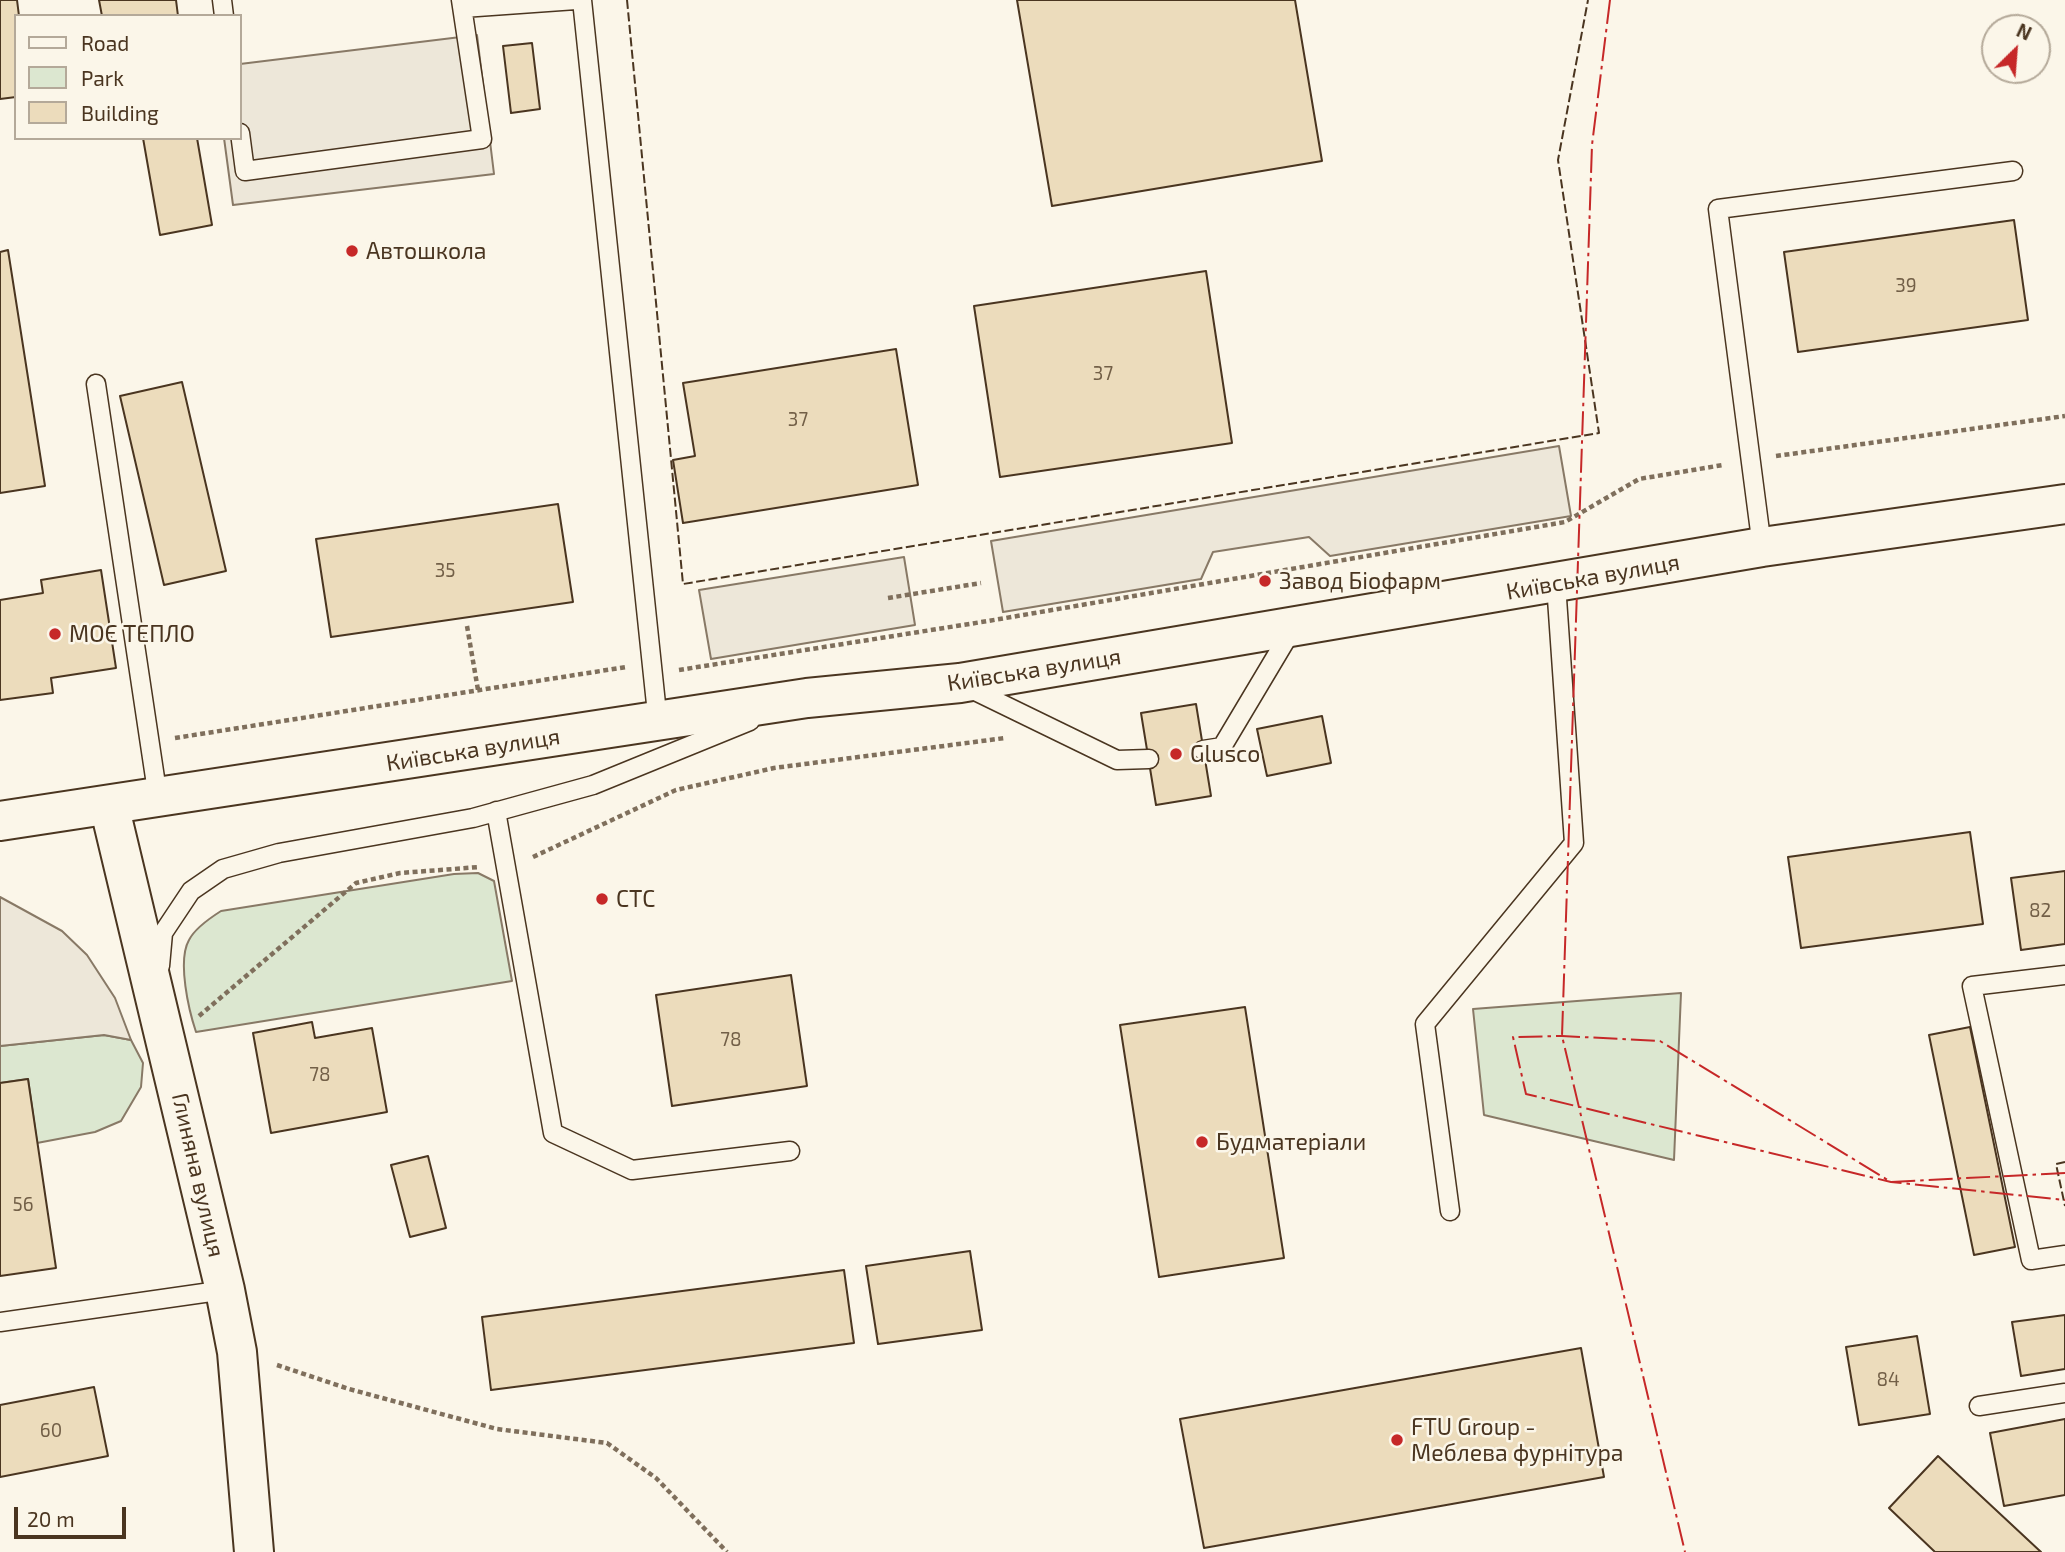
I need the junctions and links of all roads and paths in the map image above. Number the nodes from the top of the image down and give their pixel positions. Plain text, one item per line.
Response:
1 (576, 0) edge
2 (582, 0) edge
3 (462, 4) edge
4 (241, 140) edge
5 (2013, 171) dead end
6 (96, 384) dead end
7 (2065, 416) edge
8 (1750, 460) junction
9 (2065, 503) edge
10 (1762, 547) junction
11 (981, 583) dead end
12 (1556, 584) junction
13 (888, 598) dead end
14 (467, 626) dead end
15 (1294, 626) junction
16 (652, 663) junction
17 (960, 683) junction
18 (478, 690) junction
19 (807, 698) junction
20 (658, 723) junction
21 (1047, 726) junction
22 (149, 742) junction
23 (1203, 750) dead end
24 (1149, 759) dead end
25 (158, 797) junction
26 (109, 805) junction
27 (496, 811) junction
28 (0, 821) edge
29 (506, 864) junction
30 (2065, 975) edge
31 (156, 1001) junction
32 (169, 1046) junction
33 (790, 1151) dead end
34 (1450, 1211) dead end
35 (2065, 1255) edge
36 (225, 1290) junction
37 (0, 1322) edge
38 (237, 1352) junction
39 (2065, 1393) edge
40 (1979, 1406) dead end
41 (254, 1552) edge
42 (727, 1552) edge

1 - 3 lane
2 - 16 lane
3 - 4 lane
5 - 8 lane
6 - 22 lane
7 - 8 path
8 - 10 lane
8 - 16 path
9 - 10 main road, Київська вулиця
10 - 12 main road, Київська вулиця
11 - 13 path
12 - 15 main road, Київська вулиця
12 - 34 lane
14 - 18 path
15 - 17 main road, Київська вулиця
15 - 23 lane
16 - 18 path
16 - 20 lane
17 - 19 main road, Київська вулиця
17 - 21 lane
18 - 22 path
19 - 20 main road, Київська вулиця
19 - 27 lane
20 - 25 main road, Київська вулиця
21 - 24 lane
21 - 29 path
22 - 25 lane
25 - 26 main road, Київська вулиця
26 - 28 main road, Київська вулиця
26 - 31 main road, Глиняна вулиця
27 - 29 lane
27 - 31 lane
29 - 32 path
29 - 33 lane
30 - 35 lane
31 - 32 main road, Глиняна вулиця
32 - 36 main road, Глиняна вулиця
36 - 37 lane
36 - 38 main road, Глиняна вулиця
38 - 41 main road, Глиняна вулиця
38 - 42 path
39 - 40 lane

